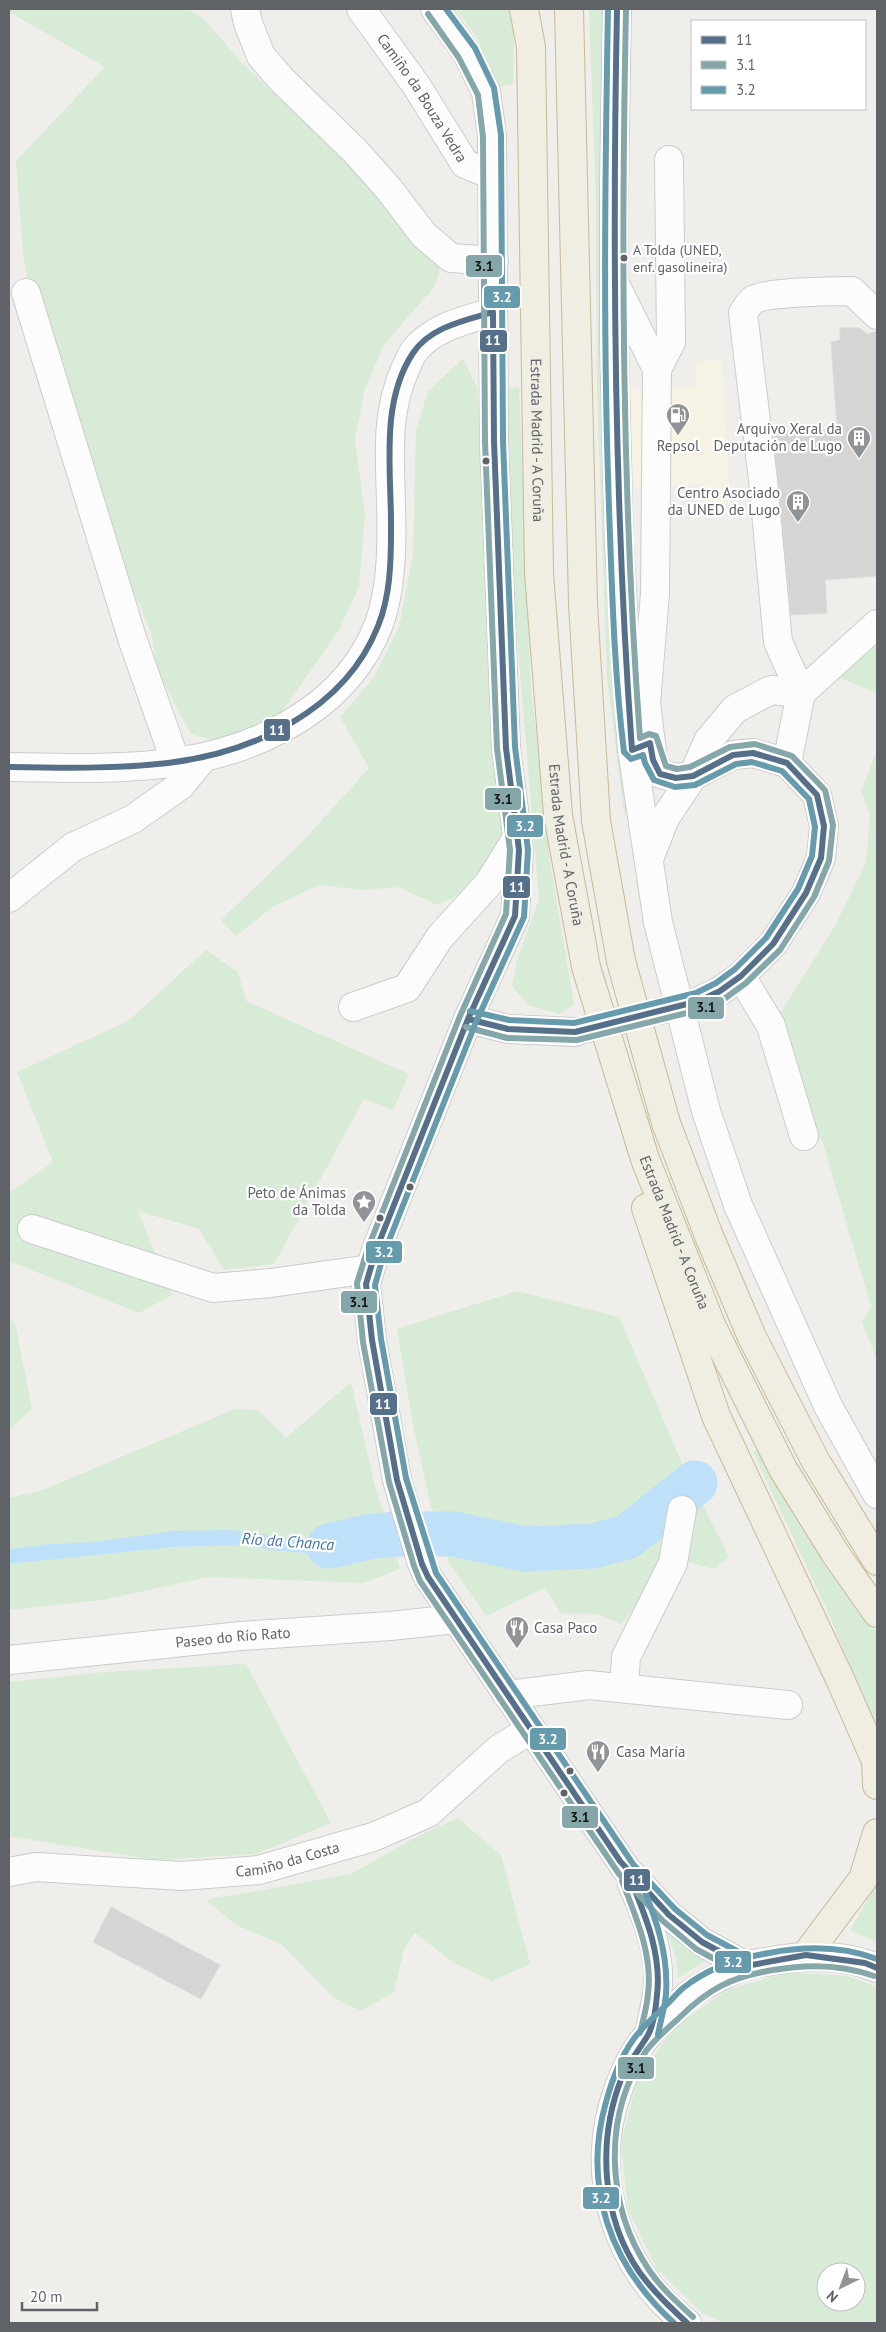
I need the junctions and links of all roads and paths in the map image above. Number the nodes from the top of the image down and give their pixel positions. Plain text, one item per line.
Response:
1 (245, 9) edge
2 (361, 9) edge
3 (435, 9) edge
4 (524, 9) edge
5 (568, 9) edge
6 (618, 9) edge
7 (669, 160) dead end
8 (492, 175) junction
9 (494, 261) junction
10 (614, 283) junction
11 (26, 292) dead end
12 (493, 312) junction
13 (877, 315) edge
14 (657, 369) junction
15 (877, 624) edge
16 (801, 693) junction
17 (641, 747) junction
18 (203, 758) junction
19 (787, 762) junction
20 (176, 764) junction
21 (9, 767) edge
22 (693, 776) junction
23 (517, 838) junction
24 (648, 860) junction
25 (9, 898) edge
26 (586, 967) junction
27 (741, 976) junction
28 (699, 1000) tunnel mouth
29 (353, 1007) dead end
30 (468, 1019) junction
31 (575, 1032) tunnel mouth
32 (804, 1136) dead end
33 (32, 1229) dead end
34 (370, 1269) junction
35 (877, 1494) edge
36 (682, 1510) dead end
37 (877, 1561) edge
38 (877, 1613) edge
39 (456, 1619) junction
40 (9, 1660) edge
41 (624, 1688) junction
42 (507, 1695) junction
43 (788, 1704) dead end
44 (530, 1730) junction
45 (877, 1785) edge
46 (877, 1833) edge
47 (626, 1869) junction
48 (9, 1872) edge
49 (806, 1955) junction
50 (873, 1965) edge
51 (746, 1966) junction
52 (649, 2034) junction
53 (687, 2323) edge

1 - 9 street
2 - 8 street, Camiño da Bouza Vedra
3 - 8 street
4 - 26 highway, Estrada Madrid - A Coruña
5 - 37 highway, Estrada Madrid - A Coruña
6 - 10 street
7 - 14 street
8 - 9 street
9 - 12 street
10 - 14 street
10 - 17 street
11 - 20 street
12 - 18 street
12 - 23 street
13 - 16 street
14 - 17 street
15 - 16 street
16 - 19 street
16 - 22 street
17 - 22 street
17 - 24 street
18 - 20 street
18 - 25 street
19 - 22 street
19 - 27 street
20 - 21 street
22 - 24 street
23 - 29 street
23 - 30 street
24 - 35 street
26 - 38 highway, Estrada Madrid - A Coruña
26 - 45 highway
27 - 28 street
27 - 32 street
30 - 31 street
30 - 34 street
33 - 34 street
34 - 39 street
36 - 41 street
39 - 40 street, Paseo do Río Rato
39 - 42 street
41 - 42 street
41 - 43 street
42 - 44 street
44 - 47 street
44 - 48 street, Camiño da Costa
46 - 49 highway
47 - 51 street
47 - 52 street
49 - 50 street
49 - 51 street
51 - 52 street
52 - 53 street

